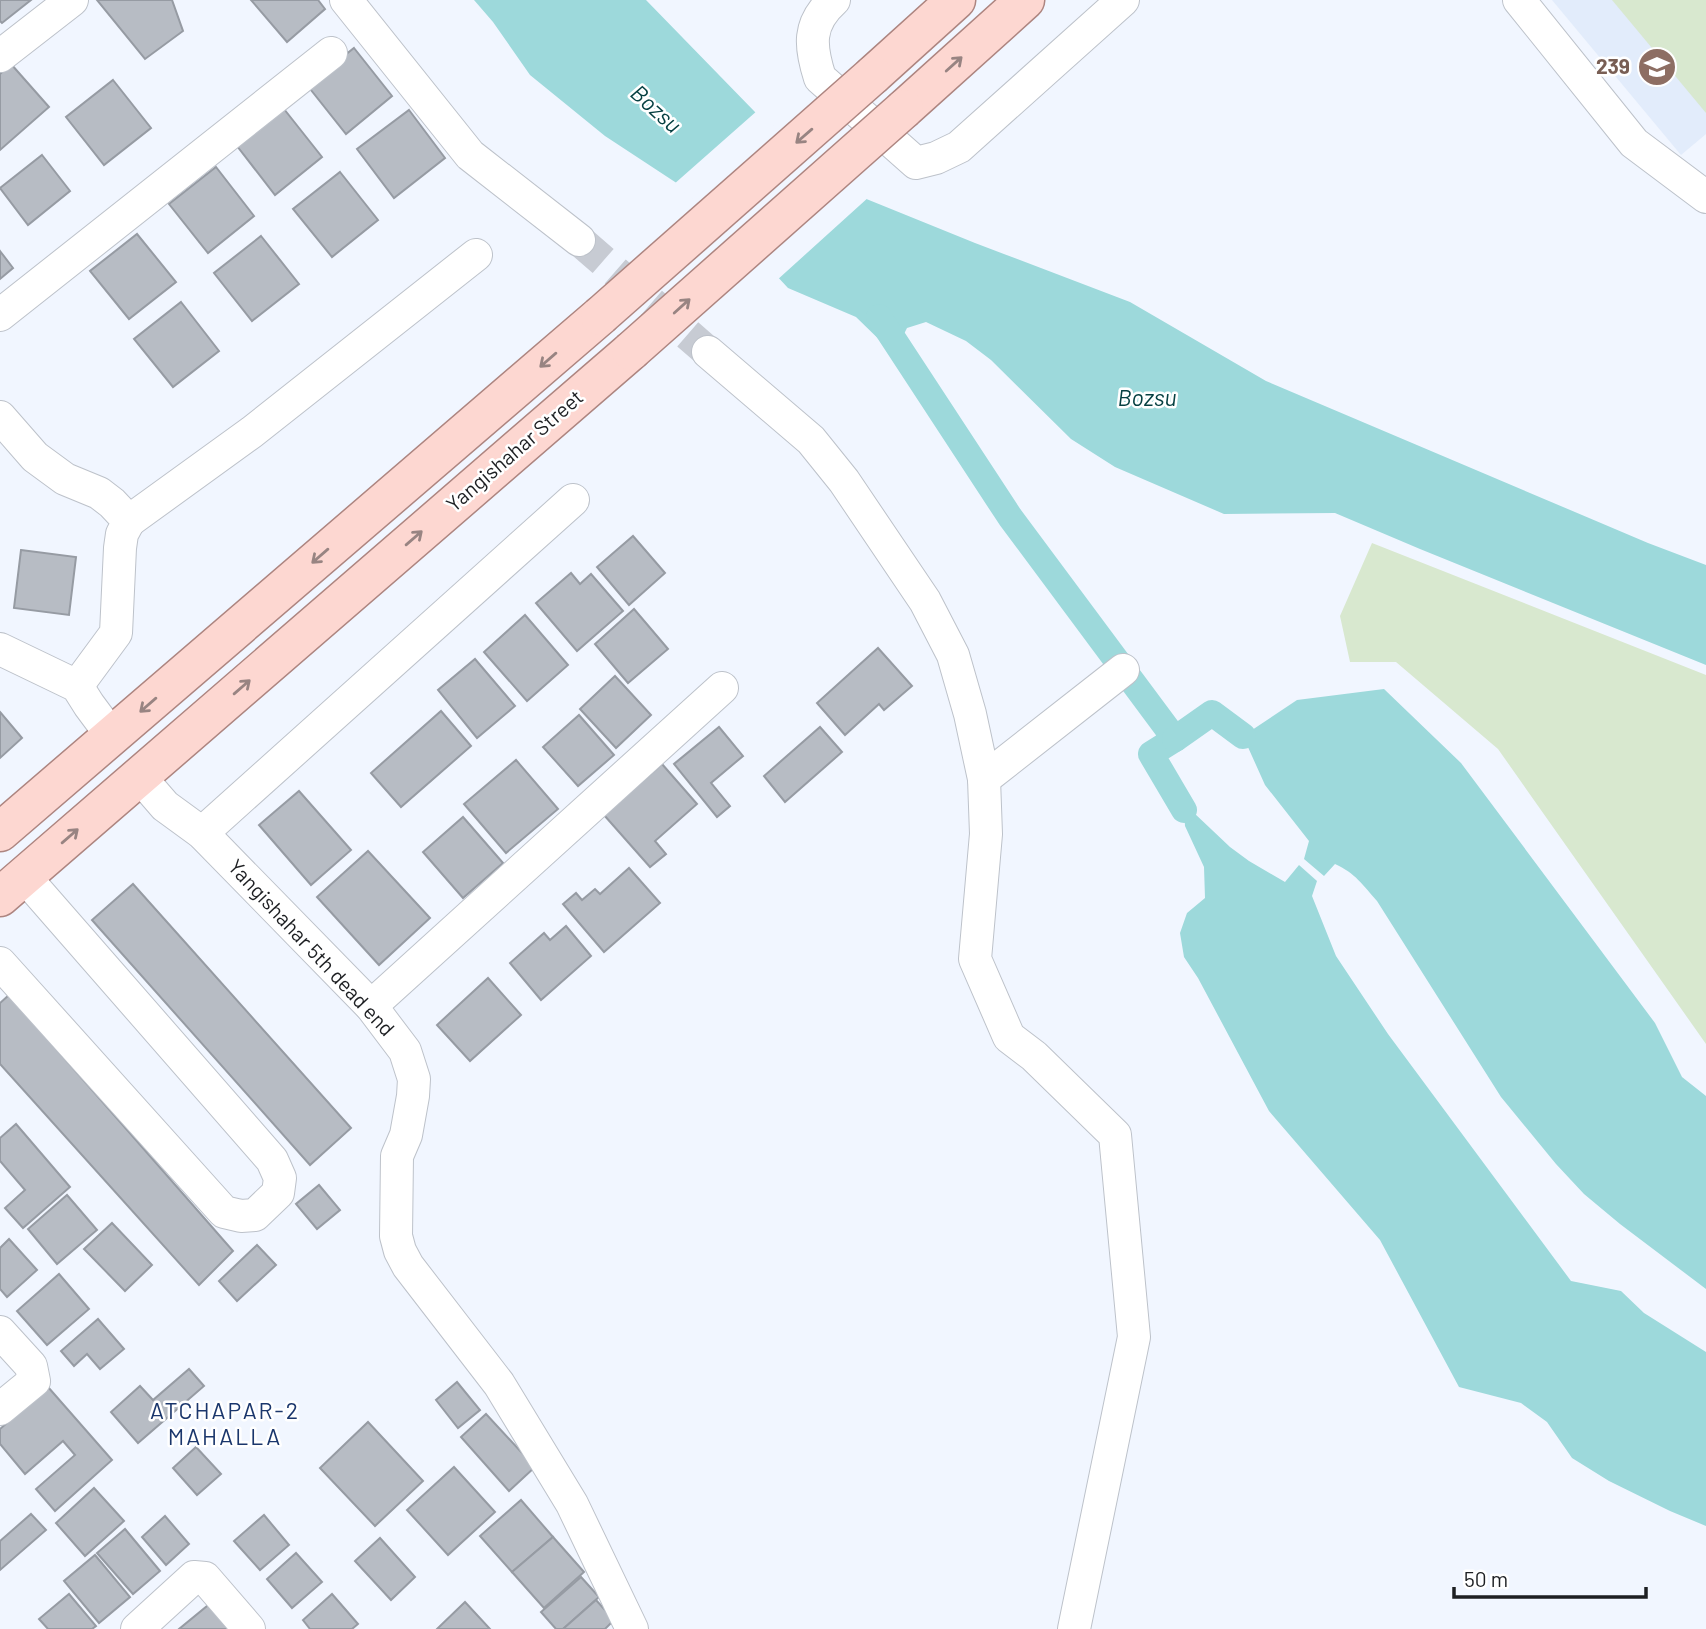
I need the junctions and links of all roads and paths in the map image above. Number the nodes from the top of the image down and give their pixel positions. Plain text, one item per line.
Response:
1 (72, 0) edge
2 (346, 0) edge
3 (834, 0) edge
4 (956, 0) edge
5 (1026, 0) edge
6 (1123, 0) edge
7 (1519, 0) edge
8 (331, 53) dead end
9 (0, 56) edge
10 (1706, 197) edge
11 (579, 240) tunnel mouth
12 (476, 255) dead end
13 (0, 315) edge
14 (708, 352) tunnel mouth
15 (0, 416) edge
16 (573, 500) dead end
17 (129, 521) junction
18 (0, 649) edge
19 (1123, 670) dead end
20 (77, 686) junction
21 (722, 688) dead end
22 (112, 736) junction
23 (139, 776) junction
24 (984, 779) junction
25 (0, 832) edge
26 (202, 833) junction
27 (12, 886) edge
28 (0, 963) edge
29 (371, 1006) junction
30 (0, 1332) edge
31 (0, 1409) edge
32 (137, 1629) edge
33 (249, 1629) edge
34 (632, 1629) edge
35 (1074, 1629) edge

1 - 9 street
2 - 11 street
3 - 6 street
4 -> 22 main road, bridge
23 -> 5 main road, Yangishahar Street, bridge
7 - 10 street
8 - 13 street
12 - 17 street
14 - 24 street
15 - 17 street
16 - 26 street
17 - 20 street
18 - 20 street
19 - 24 street
20 - 22 street
21 - 29 street
22 - 25 main road
23 - 26 street, Yangishahar 5th dead end
27 -> 23 main road, Yangishahar Street
24 - 35 street
26 - 29 street, Yangishahar 5th dead end
27 - 28 street
29 - 34 street, Yangishahar 5th dead end
30 - 31 street
32 - 33 street

